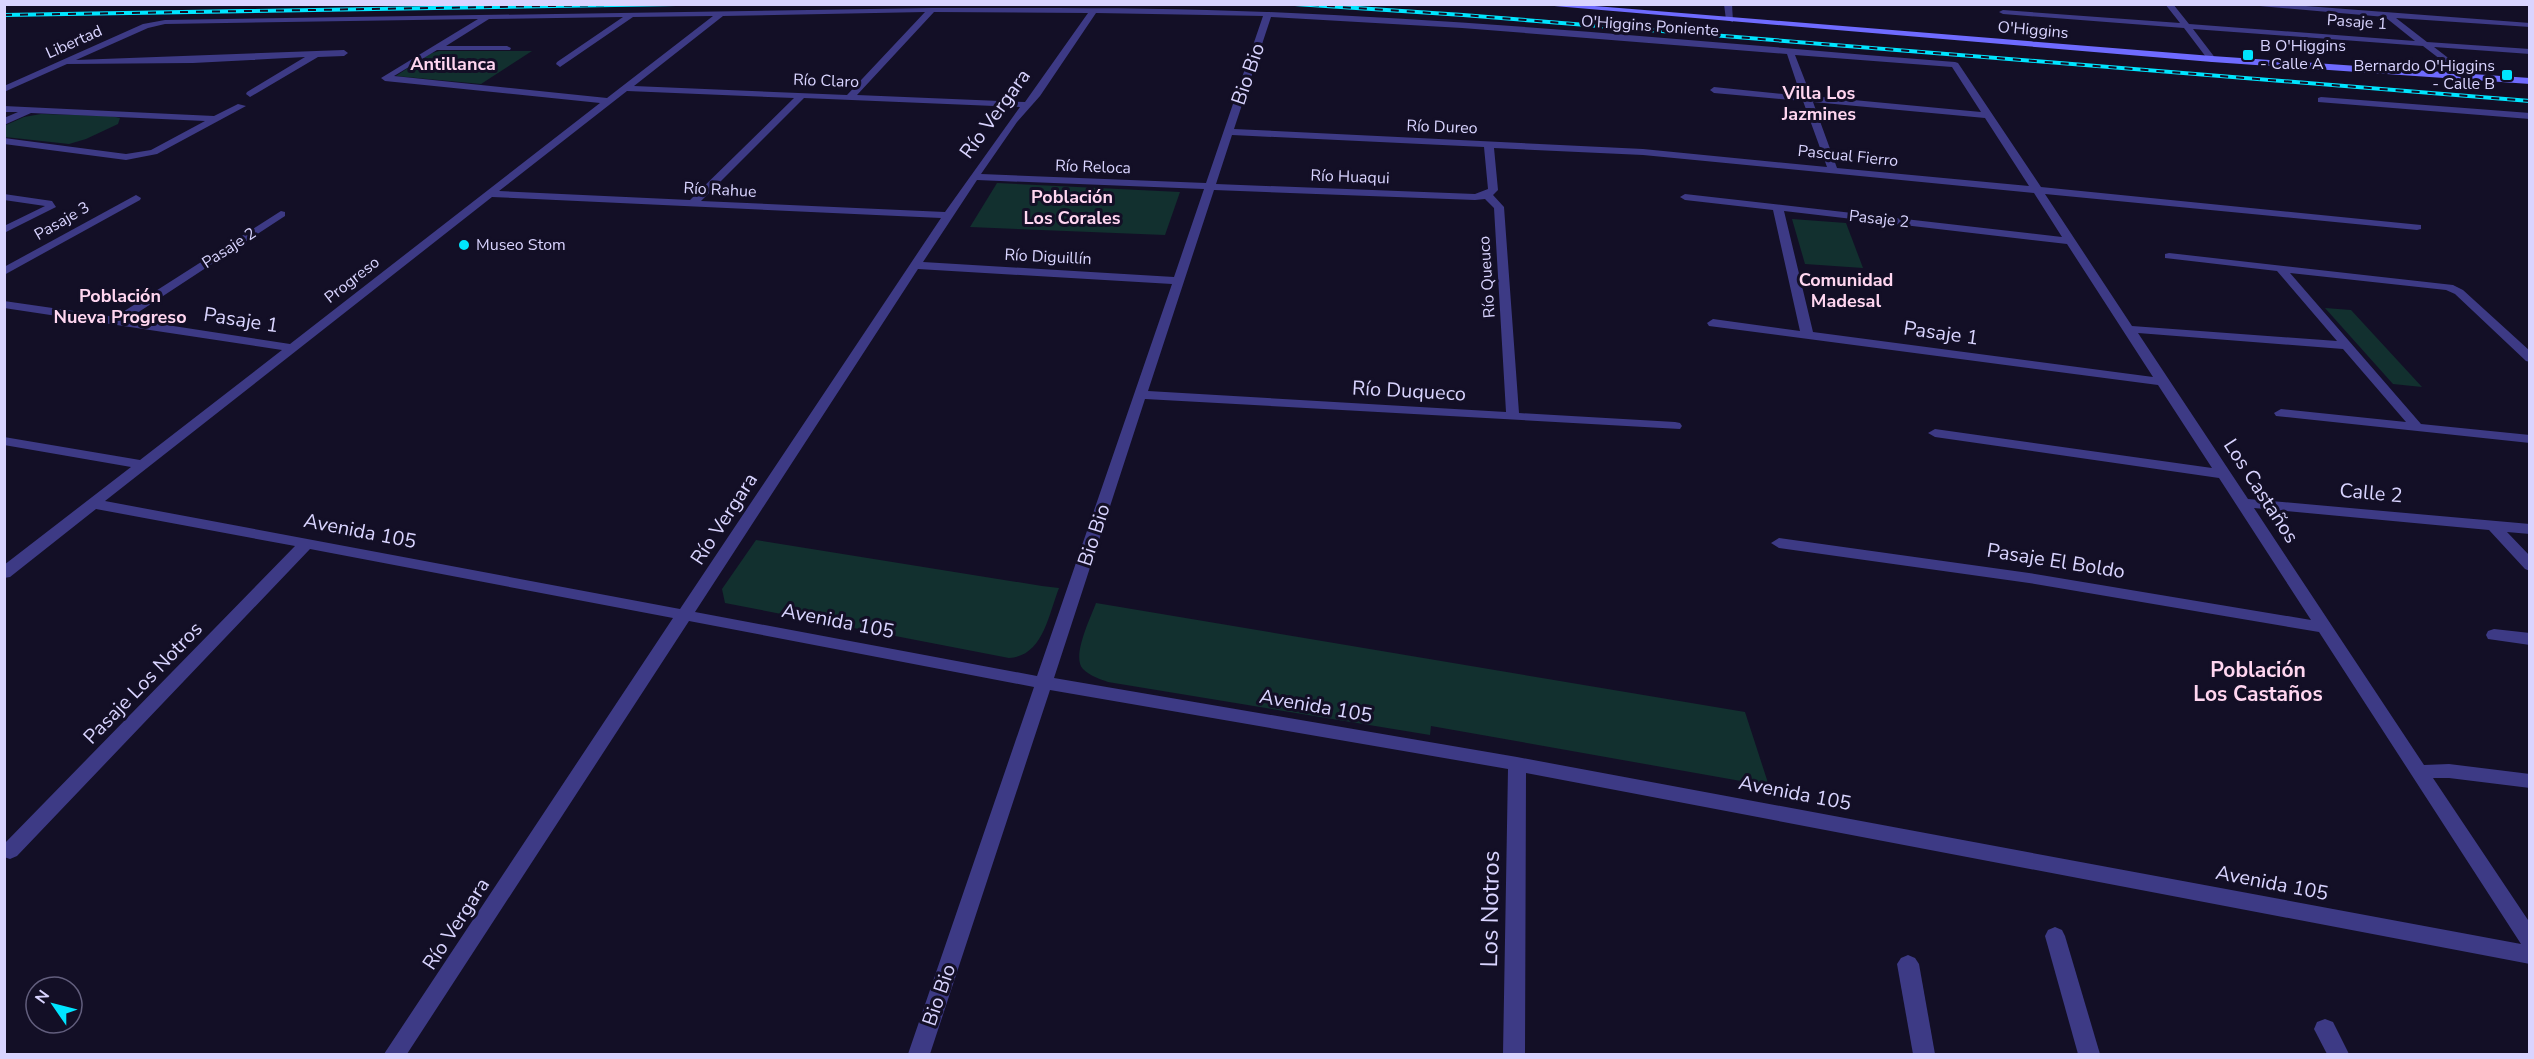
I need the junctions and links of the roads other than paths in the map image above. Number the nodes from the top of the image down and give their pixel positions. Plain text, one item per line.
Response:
1 (1535, 4) edge
2 (1728, 4) edge
3 (2169, 4) edge
4 (2241, 4) edge
5 (2375, 4) edge
6 (1571, 6) edge
7 (932, 10) junction
8 (1094, 10) junction
9 (2003, 12) dead end
10 (720, 14) junction
11 (1268, 14) junction
12 (631, 15) junction
13 (2387, 15) junction
14 (488, 17) junction
15 (1730, 20) junction
16 (155, 23) joint
17 (2529, 25) edge
18 (2185, 26) junction
19 (2422, 44) junction
20 (435, 48) junction
21 (507, 48) dead end
22 (1790, 52) junction
23 (2529, 52) edge
24 (344, 53) dead end
25 (315, 54) junction
26 (2212, 59) junction
27 (63, 63) junction
28 (560, 64) dead end
29 (1955, 65) joint
30 (2466, 76) junction
31 (2529, 81) edge
32 (625, 88) junction
33 (4, 89) edge
34 (1714, 90) dead end
35 (250, 94) dead end
36 (802, 95) junction
37 (850, 97) junction
38 (1807, 98) junction
39 (2321, 100) dead end
40 (609, 101) junction
41 (1026, 105) junction
42 (242, 106) dead end
43 (4, 109) edge
44 (30, 111) junction
45 (1990, 116) junction
46 (2529, 116) edge
47 (216, 119) junction
48 (4, 122) edge
49 (1228, 132) junction
50 (4, 141) edge
51 (1489, 144) junction
52 (1654, 152) joint
53 (1833, 170) junction
54 (975, 177) junction
55 (1210, 187) junction
56 (2039, 190) junction
57 (490, 194) junction
58 (1487, 195) junction
59 (4, 196) edge
60 (1685, 197) dead end
61 (136, 198) dead end
62 (692, 204) junction
63 (1778, 208) junction
64 (281, 214) dead end
65 (948, 215) junction
66 (2417, 227) dead end
67 (4, 230) edge
68 (2072, 241) junction
69 (2169, 255) dead end
70 (915, 265) junction
71 (2279, 267) junction
72 (4, 272) edge
73 (1179, 281) junction
74 (4, 304) edge
75 (117, 321) junction
76 (1713, 323) dead end
77 (2129, 329) junction
78 (1807, 335) junction
79 (2348, 346) junction
80 (294, 348) junction
81 (2529, 358) edge
82 (2164, 382) junction
83 (1141, 395) junction
84 (2281, 413) dead end
85 (1513, 417) junction
86 (1675, 426) dead end
87 (2418, 428) junction
88 (1935, 433) dead end
89 (2529, 439) edge
90 (4, 441) edge
91 (145, 465) junction
92 (2225, 476) junction
93 (2243, 503) junction
94 (95, 504) junction
95 (2494, 526) junction
96 (2529, 529) edge
97 (1779, 543) dead end
98 (306, 544) junction
99 (2529, 566) edge
100 (4, 573) edge
101 (686, 615) junction
102 (2325, 628) junction
103 (2494, 635) dead end
104 (2529, 639) edge
105 (1045, 682) junction
106 (1517, 764) junction
107 (2419, 772) junction
108 (2529, 781) edge
109 (10, 851) dead end
110 (2055, 936) dead end
111 (2529, 941) edge
112 (2529, 955) edge
113 (1908, 964) dead end
114 (2325, 1029) dead end
115 (395, 1054) edge
116 (919, 1054) edge
117 (1514, 1054) edge
118 (1924, 1054) edge
119 (2089, 1054) edge
120 (2338, 1054) edge

1 - 6 street, O'Higgins
2 - 15 street
3 - 18 street
4 - 13 street
5 - 13 street
6 - 15 street, O'Higgins
7 - 8 street, O'Higgins Poniente
7 - 10 street, O'Higgins Poniente
7 - 37 street
8 - 11 street, O'Higgins Poniente
8 - 41 street, Río Vergara
9 - 18 street, Pasaje 1
10 - 12 street, O'Higgins Poniente
10 - 32 street, Progreso
11 - 22 street, O'Higgins Poniente
11 - 49 street, Bio Bio
12 - 14 street, O'Higgins Poniente
12 - 28 street
13 - 17 street
13 - 19 street
14 - 16 street, O'Higgins Poniente
14 - 20 street
15 - 26 street, O'Higgins
16 - 27 street, Libertad
18 - 19 street, Pasaje 1
18 - 26 street
19 - 23 street, Pasaje 1
19 - 30 street
20 - 21 street
20 - 40 street
22 - 29 street, O'Higgins Poniente
22 - 38 street
24 - 25 street
25 - 27 street
25 - 35 street
26 - 30 street, O'Higgins
27 - 33 street, Libertad
29 - 45 street, Los Castaños
30 - 31 street, O'Higgins
32 - 36 street, Río Claro
32 - 40 street, Progreso
34 - 38 street
36 - 37 street, Río Claro
36 - 62 street
37 - 41 street, Río Claro
38 - 45 street
38 - 53 street
39 - 46 street
40 - 57 street, Progreso
41 - 54 street, Río Vergara
42 - 47 street
43 - 44 street
44 - 47 street
44 - 48 street
45 - 56 street, Los Castaños
47 - 50 street
49 - 51 street, Río Dureo
49 - 55 street, Bio Bio
51 - 52 street, Río Dureo
51 - 58 street
52 - 53 street, Pascual Fierro
53 - 56 street, Pascual Fierro
54 - 55 street, Río Reloca
54 - 65 street, Río Vergara
55 - 58 street, Río Huaqui
55 - 73 street, Bio Bio
56 - 66 street, Pascual Fierro
56 - 68 street, Los Castaños
57 - 62 street, Río Rahue
57 - 80 street, Progreso
58 - 85 street, Río Queuco
59 - 67 street
60 - 63 street, Pasaje 2
61 - 72 street, Pasaje 3
62 - 65 street, Río Rahue
63 - 68 street, Pasaje 2
63 - 78 street
64 - 75 street, Pasaje 2
65 - 70 street, Río Vergara
68 - 77 street, Los Castaños
69 - 71 street
70 - 73 street, Río Diguillín
70 - 101 street, Río Vergara
71 - 79 street
71 - 81 street
73 - 83 street, Bio Bio
74 - 75 street, Pasaje 1
75 - 80 street, Pasaje 1
76 - 78 street, Pasaje 1
77 - 79 street
77 - 82 street, Los Castaños
78 - 82 street, Pasaje 1
79 - 87 street
80 - 91 street, Progreso
82 - 92 street, Los Castaños
83 - 85 street, Río Duqueco
83 - 105 street, Bio Bio
84 - 87 street
85 - 86 street, Río Duqueco
87 - 89 street
88 - 92 street
90 - 91 street
91 - 94 street, Progreso
92 - 93 street, Los Castaños
93 - 95 street, Calle 2
93 - 102 street, Los Castaños
94 - 98 street, Avenida 105
94 - 100 street, Progreso
95 - 96 street, Calle 2
95 - 99 street
97 - 102 street, Pasaje El Boldo
98 - 101 street, Avenida 105
98 - 109 street, Pasaje Los Notros
101 - 105 street, Avenida 105
101 - 115 street, Río Vergara
102 - 107 street, Los Castaños
103 - 104 street
105 - 106 street, Avenida 105
105 - 116 street, Bio Bio
106 - 112 street, Avenida 105
106 - 117 street, Los Notros
107 - 108 street
107 - 111 street, Los Castaños
110 - 119 street
113 - 118 street
114 - 120 street

